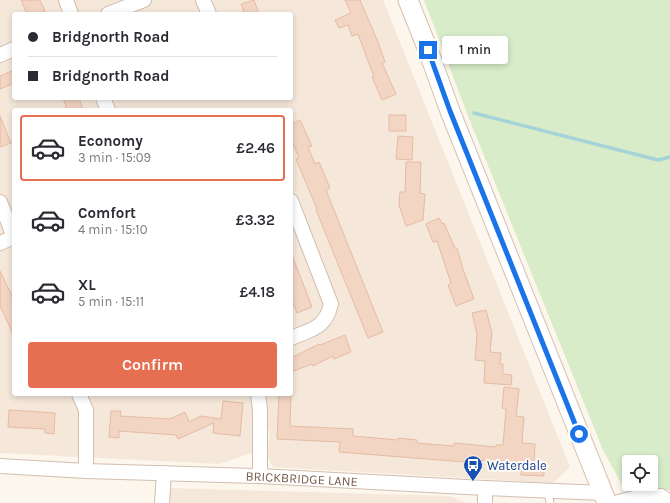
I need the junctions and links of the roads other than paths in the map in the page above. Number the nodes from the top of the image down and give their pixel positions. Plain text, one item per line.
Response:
1 (66, 0) edge
2 (144, 0) edge
3 (203, 0) edge
4 (408, 0) edge
5 (70, 12) edge
6 (113, 12) edge
7 (208, 12) edge
8 (12, 50) edge
9 (0, 55) edge
10 (0, 202) edge
11 (293, 206) edge
12 (12, 232) edge
13 (12, 238) edge
14 (0, 243) edge
15 (293, 337) edge
16 (80, 396) edge
17 (258, 396) edge
18 (0, 466) edge
19 (86, 471) junction
20 (164, 473) junction
21 (260, 476) junction
22 (485, 488) junction
23 (549, 497) edge
24 (608, 500) edge
25 (670, 502) edge
26 (162, 503) edge
27 (484, 503) edge

1 - 5 street
2 - 6 street
3 - 7 street
4 - 24 main road
8 - 9 street
10 - 12 street
11 - 15 street
13 - 14 street
16 - 19 street
17 - 21 street
18 - 19 street, BRICKBRIDGE LANE
19 - 20 street, BRICKBRIDGE LANE
20 - 21 street, BRICKBRIDGE LANE
20 - 26 street
21 - 22 street, BRICKBRIDGE LANE
22 - 23 street, BRICKBRIDGE LANE
22 - 27 street
23 - 24 street, BRICKBRIDGE LANE
24 - 25 street, BRICKBRIDGE LANE

